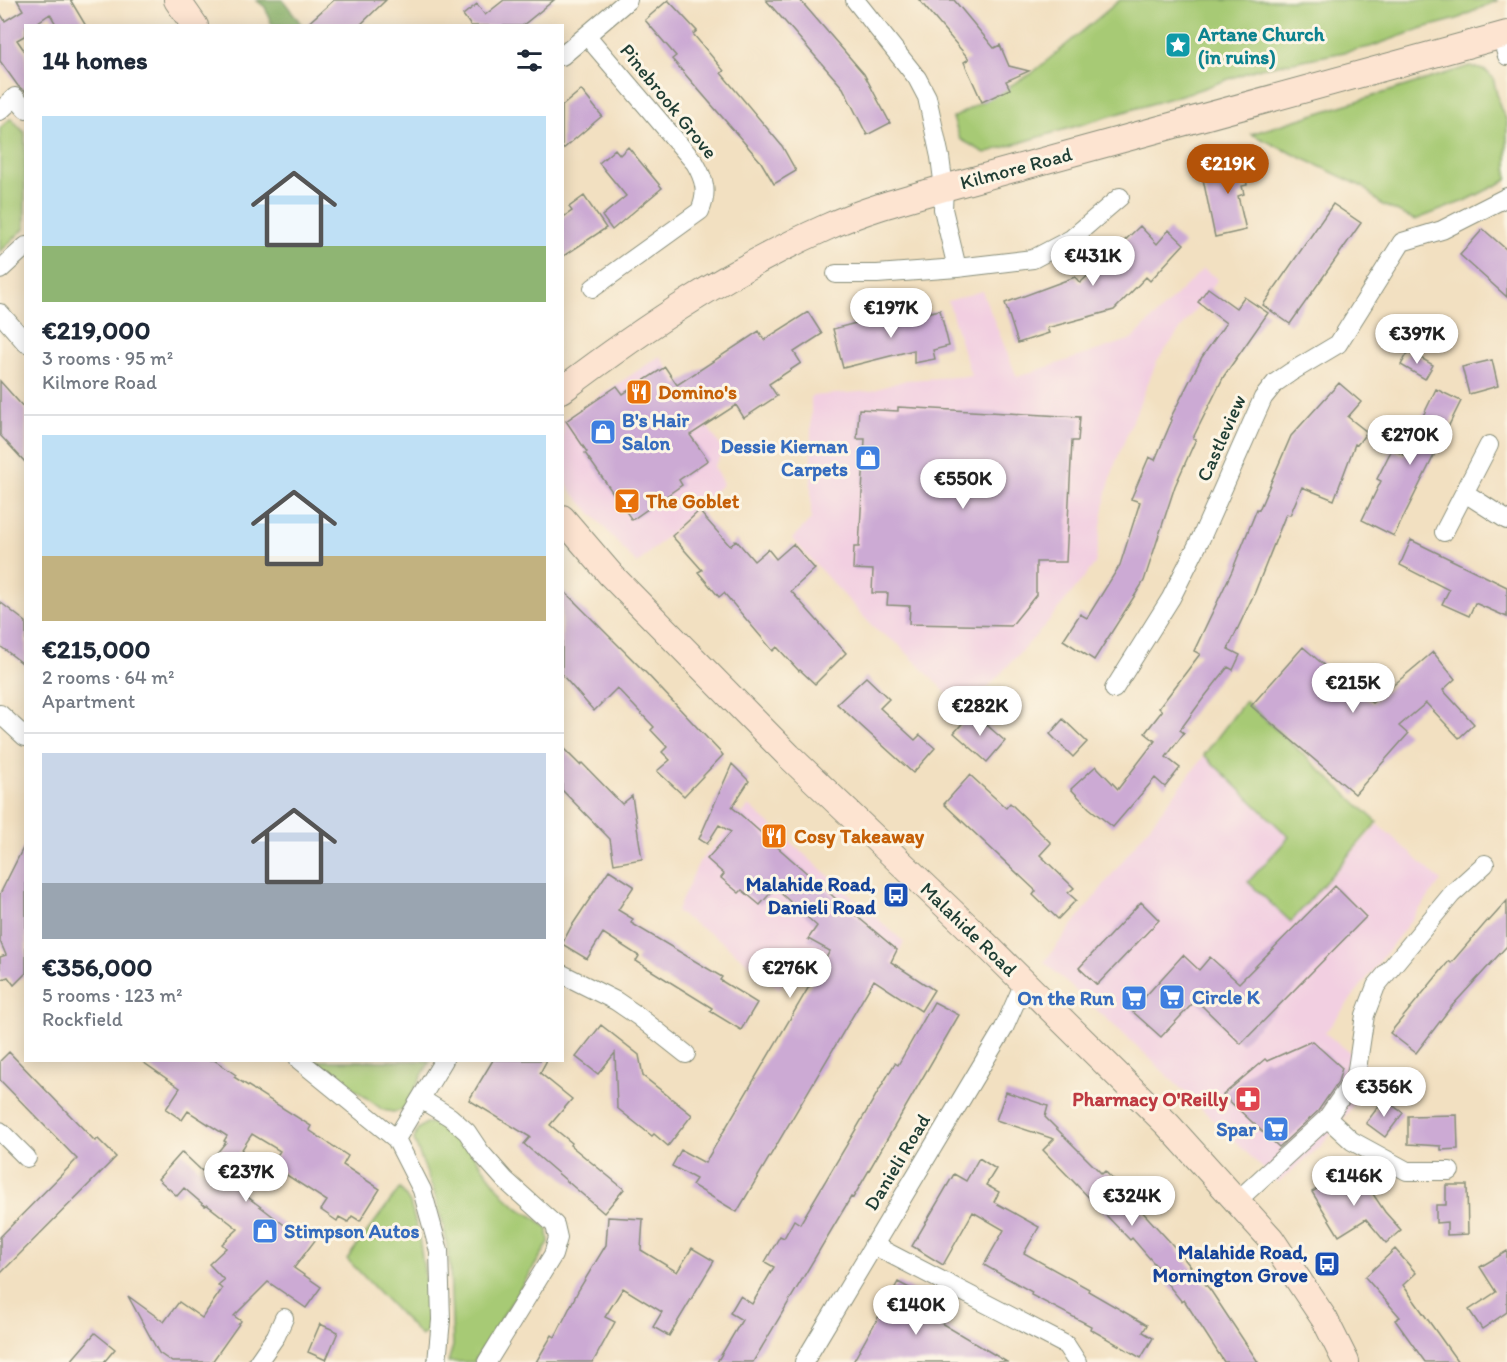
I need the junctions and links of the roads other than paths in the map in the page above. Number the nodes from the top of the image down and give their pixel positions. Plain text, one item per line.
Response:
1 (177, 0) edge
2 (628, 0) edge
3 (855, 0) edge
4 (194, 24) edge
5 (587, 36) junction
6 (1505, 42) edge
7 (564, 54) edge
8 (24, 107) edge
9 (0, 111) edge
10 (944, 188) junction
11 (1120, 197) dead end
12 (1504, 203) edge
13 (24, 248) edge
14 (957, 268) junction
15 (0, 270) edge
16 (836, 274) dead end
17 (593, 288) dead end
18 (0, 313) edge
19 (24, 341) edge
20 (564, 388) edge
21 (1489, 445) dead end
22 (1465, 493) junction
23 (564, 520) edge
24 (1507, 520) edge
25 (1444, 532) dead end
26 (1114, 689) dead end
27 (0, 714) edge
28 (24, 735) edge
29 (1485, 864) dead end
30 (564, 975) edge
31 (1024, 983) junction
32 (686, 1054) dead end
33 (301, 1062) edge
34 (443, 1062) edge
35 (421, 1099) junction
36 (1328, 1118) junction
37 (0, 1131) edge
38 (396, 1139) junction
39 (27, 1158) dead end
40 (1450, 1171) dead end
41 (1238, 1200) junction
42 (873, 1245) junction
43 (284, 1318) dead end
44 (258, 1362) edge
45 (437, 1362) edge
46 (487, 1362) edge
47 (804, 1362) edge
48 (1077, 1362) edge
49 (1346, 1362) edge

1 - 4 main road
2 - 5 street
3 - 10 street
5 - 7 street
5 - 17 street, Pinebrook Grove
6 - 10 main road, Kilmore Road
8 - 9 street
10 - 14 street
10 - 20 main road, Kilmore Road
11 - 14 street
12 - 26 street, Castleview
13 - 15 street
14 - 16 street
18 - 19 street
21 - 22 street
22 - 24 street
22 - 25 street
23 - 31 main road, Malahide Road
27 - 28 street
29 - 36 street
30 - 32 street
31 - 41 main road, Malahide Road
31 - 42 street, Danieli Road
33 - 38 street
34 - 35 street
35 - 38 street
35 - 46 street
36 - 40 street
36 - 41 street
37 - 39 street
38 - 45 street
41 - 49 main road, Malahide Road
42 - 47 street, Danieli Road
42 - 48 street
43 - 44 street

